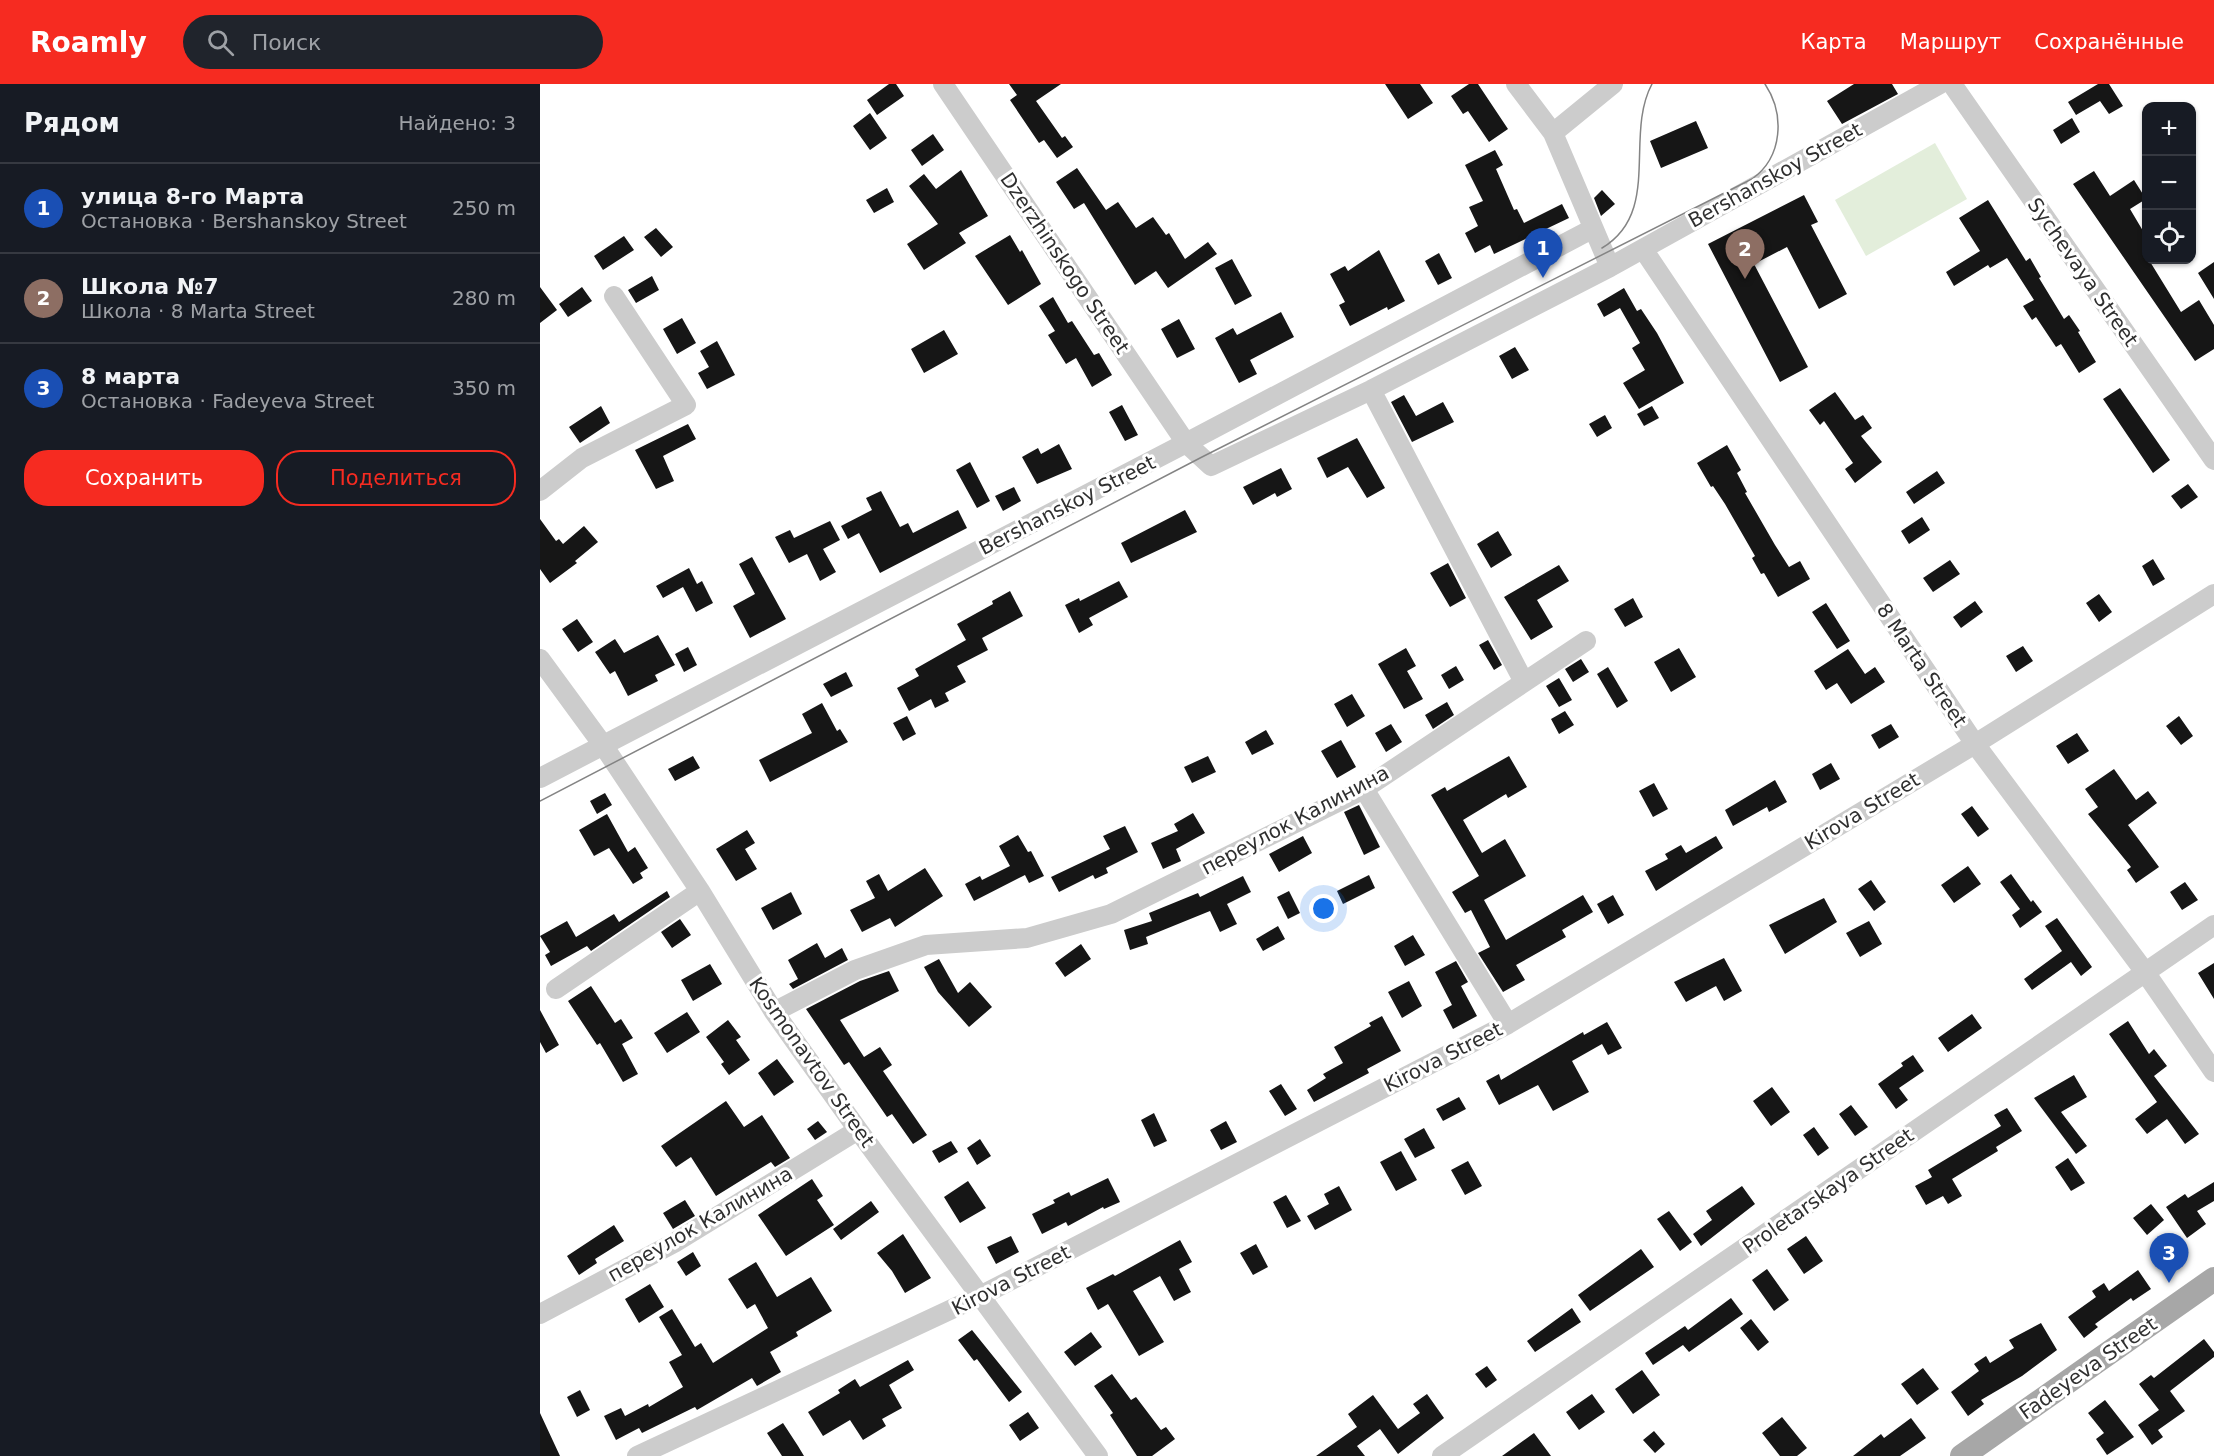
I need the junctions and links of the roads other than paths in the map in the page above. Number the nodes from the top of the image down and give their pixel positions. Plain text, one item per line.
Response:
1 (943, 84) edge
2 (1516, 84) edge
3 (1613, 84) edge
4 (1941, 84) edge
5 (1952, 84) edge
6 (1553, 133) junction
7 (1592, 229) junction
8 (1642, 249) junction
9 (1610, 267) junction
10 (614, 296) dead end
11 (1371, 390) junction
12 (1186, 443) junction
13 (2214, 460) edge
14 (540, 491) edge
15 (2214, 594) edge
16 (1586, 641) dead end
17 (540, 659) edge
18 (1524, 682) junction
19 (1975, 744) junction
20 (603, 745) junction
21 (540, 778) edge
22 (1364, 789) junction
23 (700, 891) junction
24 (2214, 925) edge
25 (2145, 972) junction
26 (556, 989) dead end
27 (774, 1012) junction
28 (1508, 1024) junction
29 (2214, 1072) edge
30 (858, 1130) junction
31 (2214, 1279) edge
32 (982, 1296) junction
33 (540, 1314) edge
34 (637, 1456) edge
35 (1098, 1456) edge
36 (1442, 1456) edge
37 (1962, 1456) edge

1 - 12 street, Dzerzhinskogo Street
2 - 6 street
3 - 6 street
4 - 8 street, Bershanskoy Street
5 - 13 street, Sychevaya Street
6 - 7 street
7 - 9 street
7 - 12 street, Bershanskoy Street
8 - 9 street, Bershanskoy Street
8 - 19 street, 8 Marta Street
9 - 11 street, Bershanskoy Street
10 - 14 street
11 - 12 street, Dzerzhinskogo Street
11 - 18 street
12 - 20 street, Bershanskoy Street
15 - 19 street, Kirova Street
16 - 18 street, переулок Калинина
17 - 20 street, Kosmonavtov Street
18 - 22 street, переулок Калинина
19 - 25 street, 8 Marta Street
19 - 28 street, Kirova Street
20 - 21 street, Bershanskoy Street
20 - 23 street, Kosmonavtov Street
22 - 27 street, переулок Калинина
22 - 28 street
23 - 26 street
23 - 27 street, Kosmonavtov Street
24 - 25 street, Proletarskaya Street
25 - 29 street, 8 Marta Street
25 - 36 street, Proletarskaya Street
27 - 30 street, Kosmonavtov Street
28 - 32 street, Kirova Street
30 - 32 street, Kosmonavtov Street
30 - 33 street, переулок Калинина
31 - 37 main road, Fadeyeva Street
32 - 34 street, Kirova Street
32 - 35 street, Kosmonavtov Street

